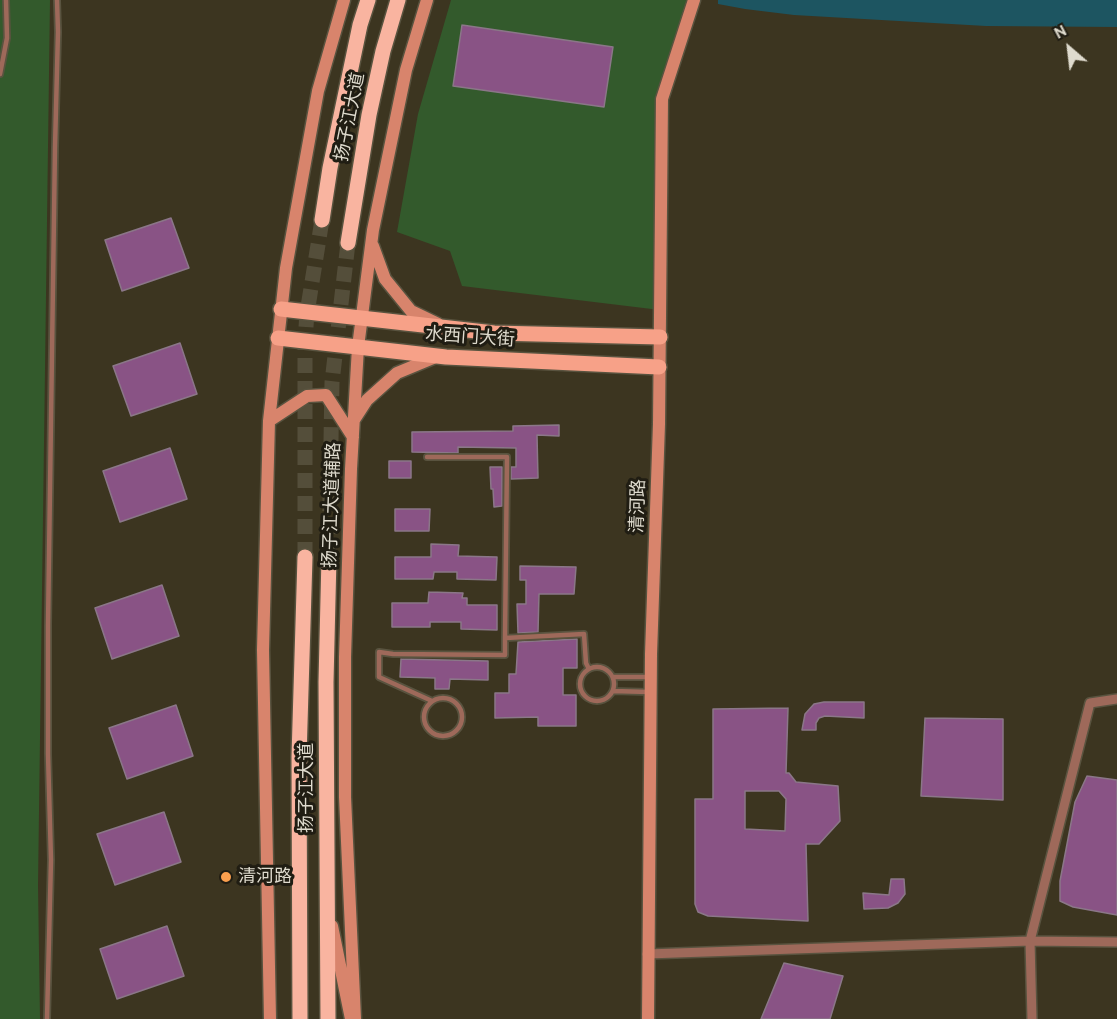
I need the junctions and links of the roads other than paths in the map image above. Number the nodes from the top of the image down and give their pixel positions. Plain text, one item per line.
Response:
1 (6, 0) edge
2 (57, 0) edge
3 (344, 0) edge
4 (368, 0) edge
5 (398, 0) edge
6 (427, 0) edge
7 (694, 0) edge
8 (0, 74) edge
9 (322, 220) tunnel mouth
10 (348, 243) tunnel mouth
11 (371, 243) junction
12 (281, 309) junction
13 (362, 319) junction
14 (444, 327) junction
15 (278, 338) junction
16 (660, 338) junction
17 (358, 347) junction
18 (440, 356) junction
19 (659, 367) junction
20 (269, 421) junction
21 (354, 421) junction
22 (352, 437) junction
23 (427, 457) dead end
24 (304, 557) tunnel mouth
25 (329, 557) tunnel mouth
26 (505, 638) junction
27 (589, 669) junction
28 (613, 677) junction
29 (651, 678) junction
30 (613, 691) junction
31 (651, 692) junction
32 (1117, 699) edge
33 (432, 701) junction
34 (328, 911) junction
35 (1030, 941) junction
36 (1117, 942) edge
37 (647, 954) junction
38 (47, 1019) edge
39 (270, 1019) edge
40 (300, 1019) edge
41 (328, 1019) edge
42 (351, 1019) edge
43 (355, 1019) edge
44 (648, 1019) edge
45 (1032, 1019) edge

1 - 8 lane
2 - 38 lane
3 - 12 main road
4 - 9 highway, 扬子江大道
5 - 10 highway, 扬子江大道
6 - 11 main road, 扬子江大道辅路
7 - 16 main road, 清河路
11 - 13 main road, 扬子江大道辅路
11 - 14 main road
12 - 13 main road, 水西门大街
12 - 15 main road
13 - 14 main road, 水西门大街
13 - 17 main road, 扬子江大道辅路
14 - 16 main road, 水西门大街
15 - 17 main road, 水西门大街
15 - 20 main road
16 - 19 main road, 清河路
17 - 18 main road, 水西门大街
17 - 21 main road, 扬子江大道辅路
18 - 19 main road, 水西门大街
18 - 21 main road
19 - 29 main road, 清河路
20 - 22 main road
20 - 39 main road
21 - 22 main road, 扬子江大道辅路
22 - 43 main road, 扬子江大道辅路
23 - 26 lane
24 - 40 highway, 扬子江大道
25 - 34 highway, 扬子江大道
26 - 27 lane
26 - 33 lane
27 - 28 lane
27 - 30 lane
28 - 29 lane
28 - 30 lane
29 - 31 main road, 清河路
30 - 31 lane
31 - 37 main road, 清河路
32 - 35 street
33 - 33 lane
34 - 41 highway, 扬子江大道
34 - 42 main road
35 - 36 street
35 - 37 street
35 - 45 street
37 - 44 main road, 清河路

